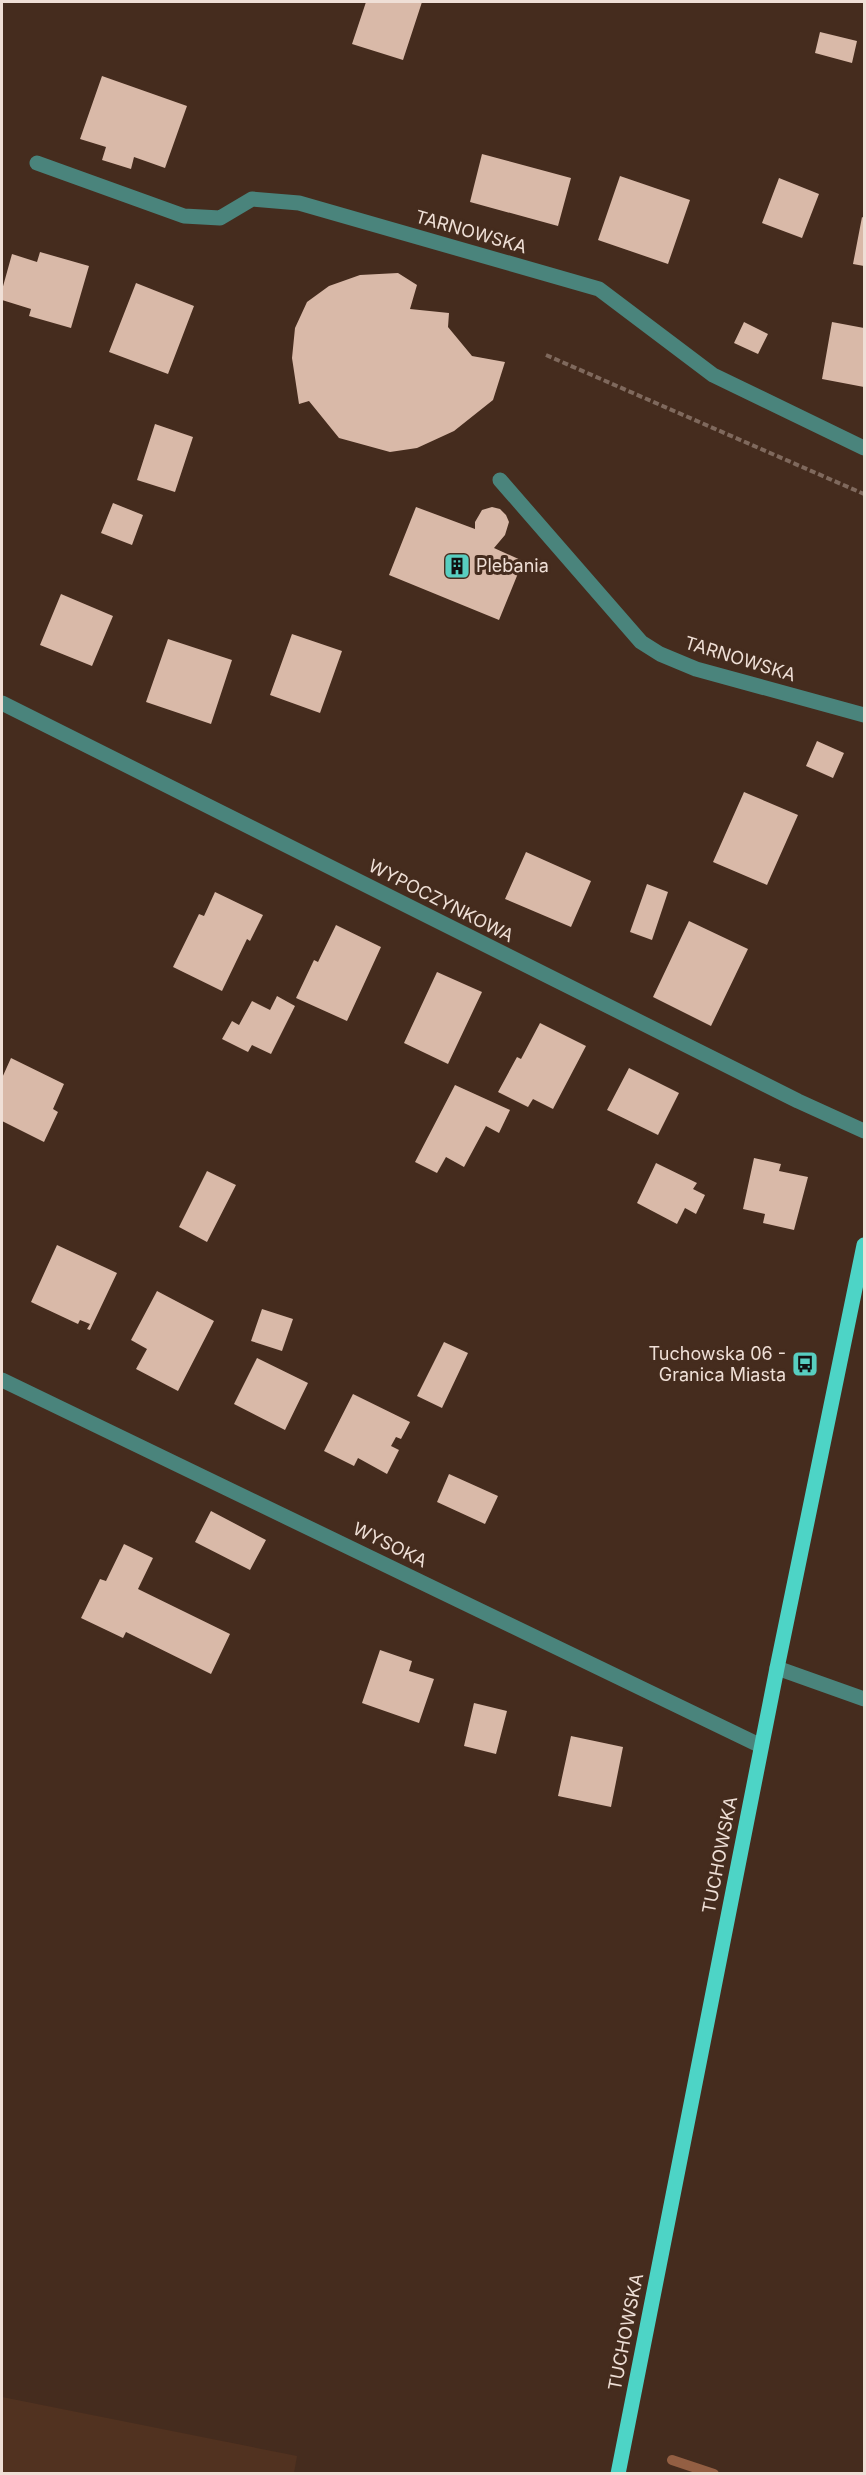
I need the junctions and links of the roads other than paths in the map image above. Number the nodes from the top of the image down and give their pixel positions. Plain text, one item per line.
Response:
1 (37, 163) dead end
2 (864, 448) edge
3 (500, 480) dead end
4 (2, 703) edge
5 (864, 715) edge
6 (864, 1131) edge
7 (864, 1245) edge
8 (2, 1380) edge
9 (777, 1668) junction
10 (864, 1699) edge
11 (762, 1746) junction
12 (618, 2474) edge

1 - 2 street, TARNOWSKA
3 - 5 street, TARNOWSKA
4 - 6 street, WYPOCZYNKOWA
7 - 9 main road, TUCHOWSKA
8 - 11 street, WYSOKA
9 - 10 street
9 - 11 main road, TUCHOWSKA
11 - 12 main road, TUCHOWSKA

